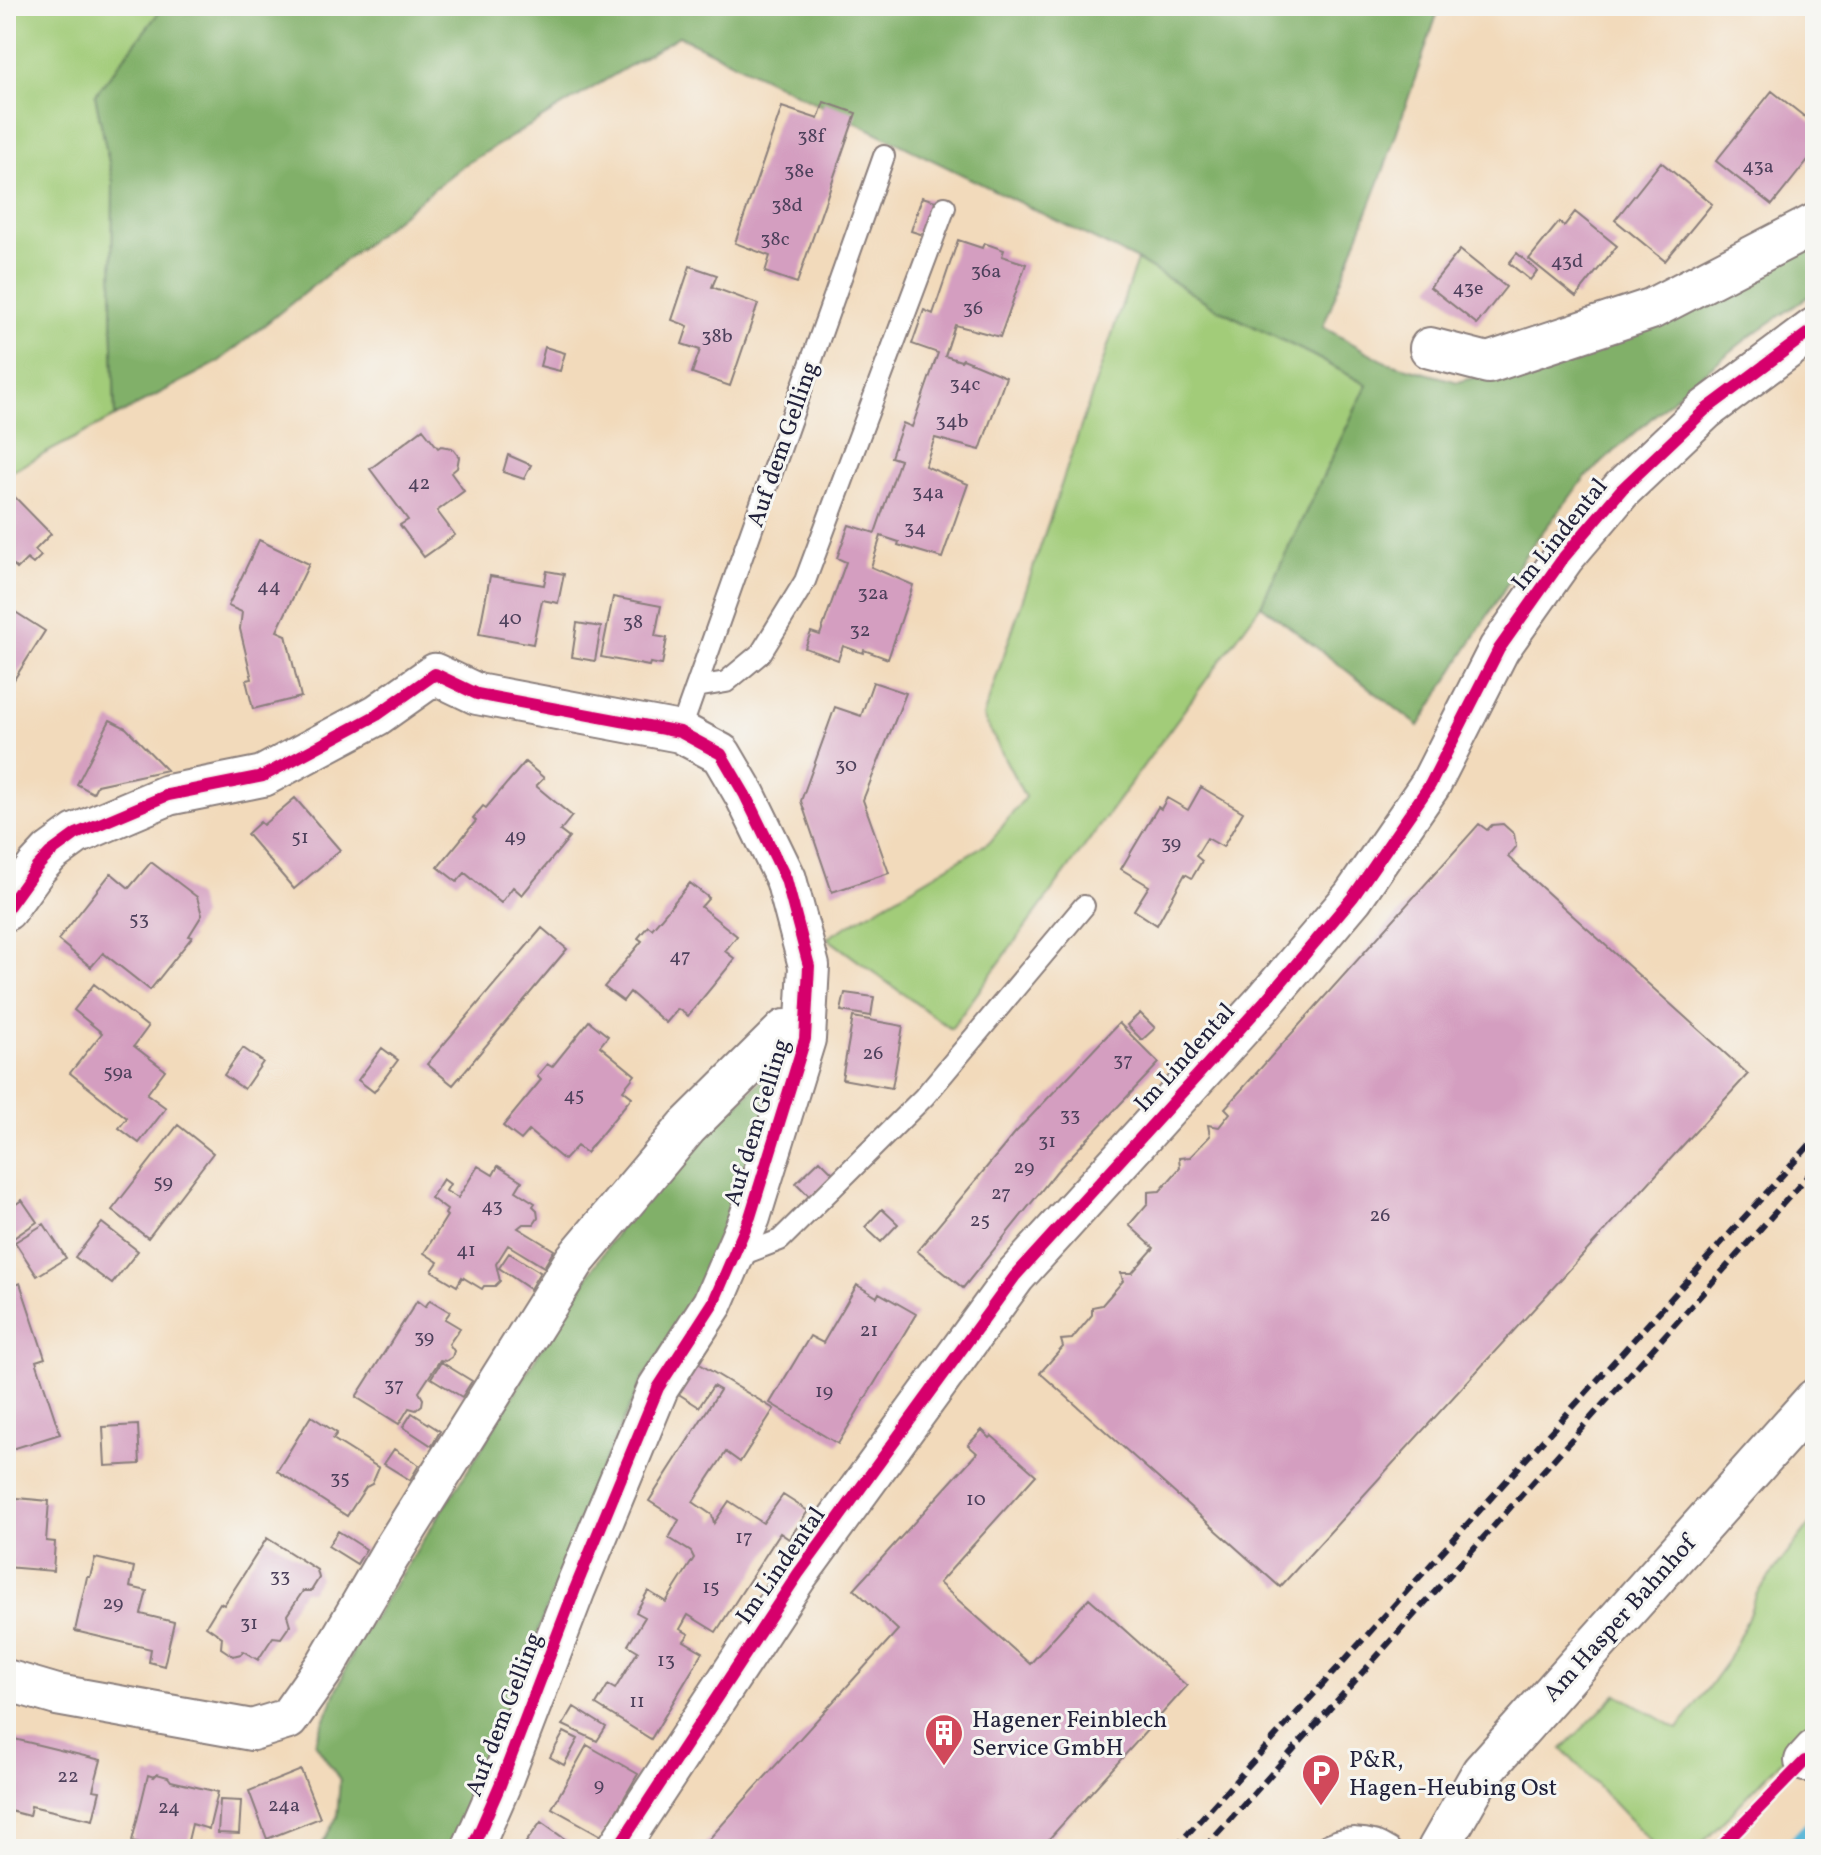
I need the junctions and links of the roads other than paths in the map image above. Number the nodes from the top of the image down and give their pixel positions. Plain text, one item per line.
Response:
1 (884, 156) dead end
2 (945, 207) dead end
3 (1815, 224) edge
4 (1815, 328) edge
5 (1430, 348) dead end
6 (696, 687) junction
7 (680, 732) junction
8 (15, 898) edge
9 (1084, 906) dead end
10 (805, 1039) junction
11 (733, 1258) junction
12 (1815, 1399) edge
13 (6, 1680) edge
14 (472, 1849) edge
15 (617, 1849) edge
16 (1320, 1849) edge
17 (1390, 1849) edge
18 (1438, 1849) edge

1 - 6 lane, Auf dem Gelling
2 - 6 lane
3 - 5 street
4 - 15 street, Im Lindental
6 - 7 lane, Auf dem Gelling
7 - 8 street, Auf dem Gelling
7 - 10 street, Auf dem Gelling
9 - 11 lane
10 - 11 street, Auf dem Gelling
10 - 13 street, Auf dem Gelling
11 - 14 street, Auf dem Gelling
12 - 18 street, Am Hasper Bahnhof
16 - 17 lane

